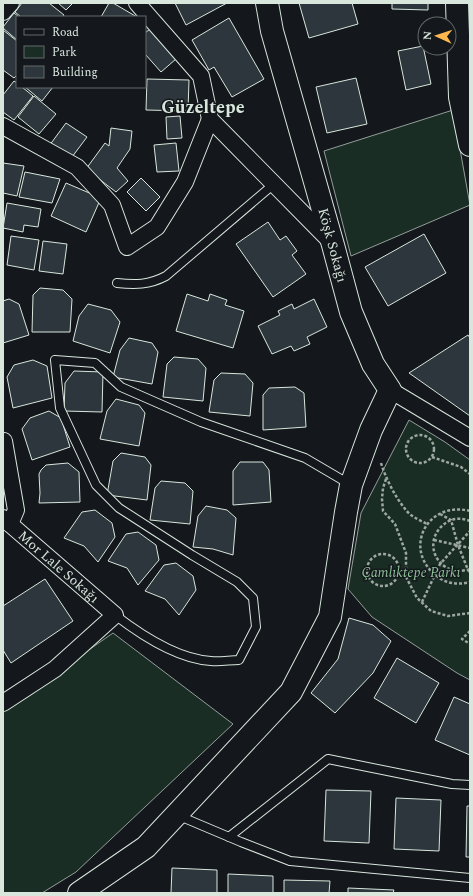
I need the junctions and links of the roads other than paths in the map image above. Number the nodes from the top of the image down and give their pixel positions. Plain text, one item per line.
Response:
1 (11, 3) edge
2 (138, 3) edge
3 (267, 3) edge
4 (457, 3) edge
5 (3, 12) edge
6 (210, 119) junction
7 (3, 126) edge
8 (470, 145) edge
9 (274, 184) junction
10 (333, 245) junction
11 (117, 283) dead end
12 (390, 390) junction
13 (3, 438) edge
14 (470, 438) edge
15 (351, 485) junction
16 (7, 521) edge
17 (115, 615) junction
18 (3, 703) edge
19 (470, 785) edge
20 (177, 814) junction
21 (229, 837) junction
22 (470, 878) edge
23 (79, 893) edge

1 - 5 street
2 - 6 street
3 - 10 street, Köşk Sokağı
4 - 8 street
6 - 7 street
6 - 9 street
9 - 10 street
9 - 11 lane
10 - 12 street, Köşk Sokağı
12 - 14 street, Köşk Sokağı
12 - 15 street
13 - 16 street
15 - 17 lane
15 - 20 street
16 - 17 street, Mor Lale Sokağı
17 - 18 street
19 - 21 lane
20 - 21 lane
20 - 23 street
21 - 22 lane

